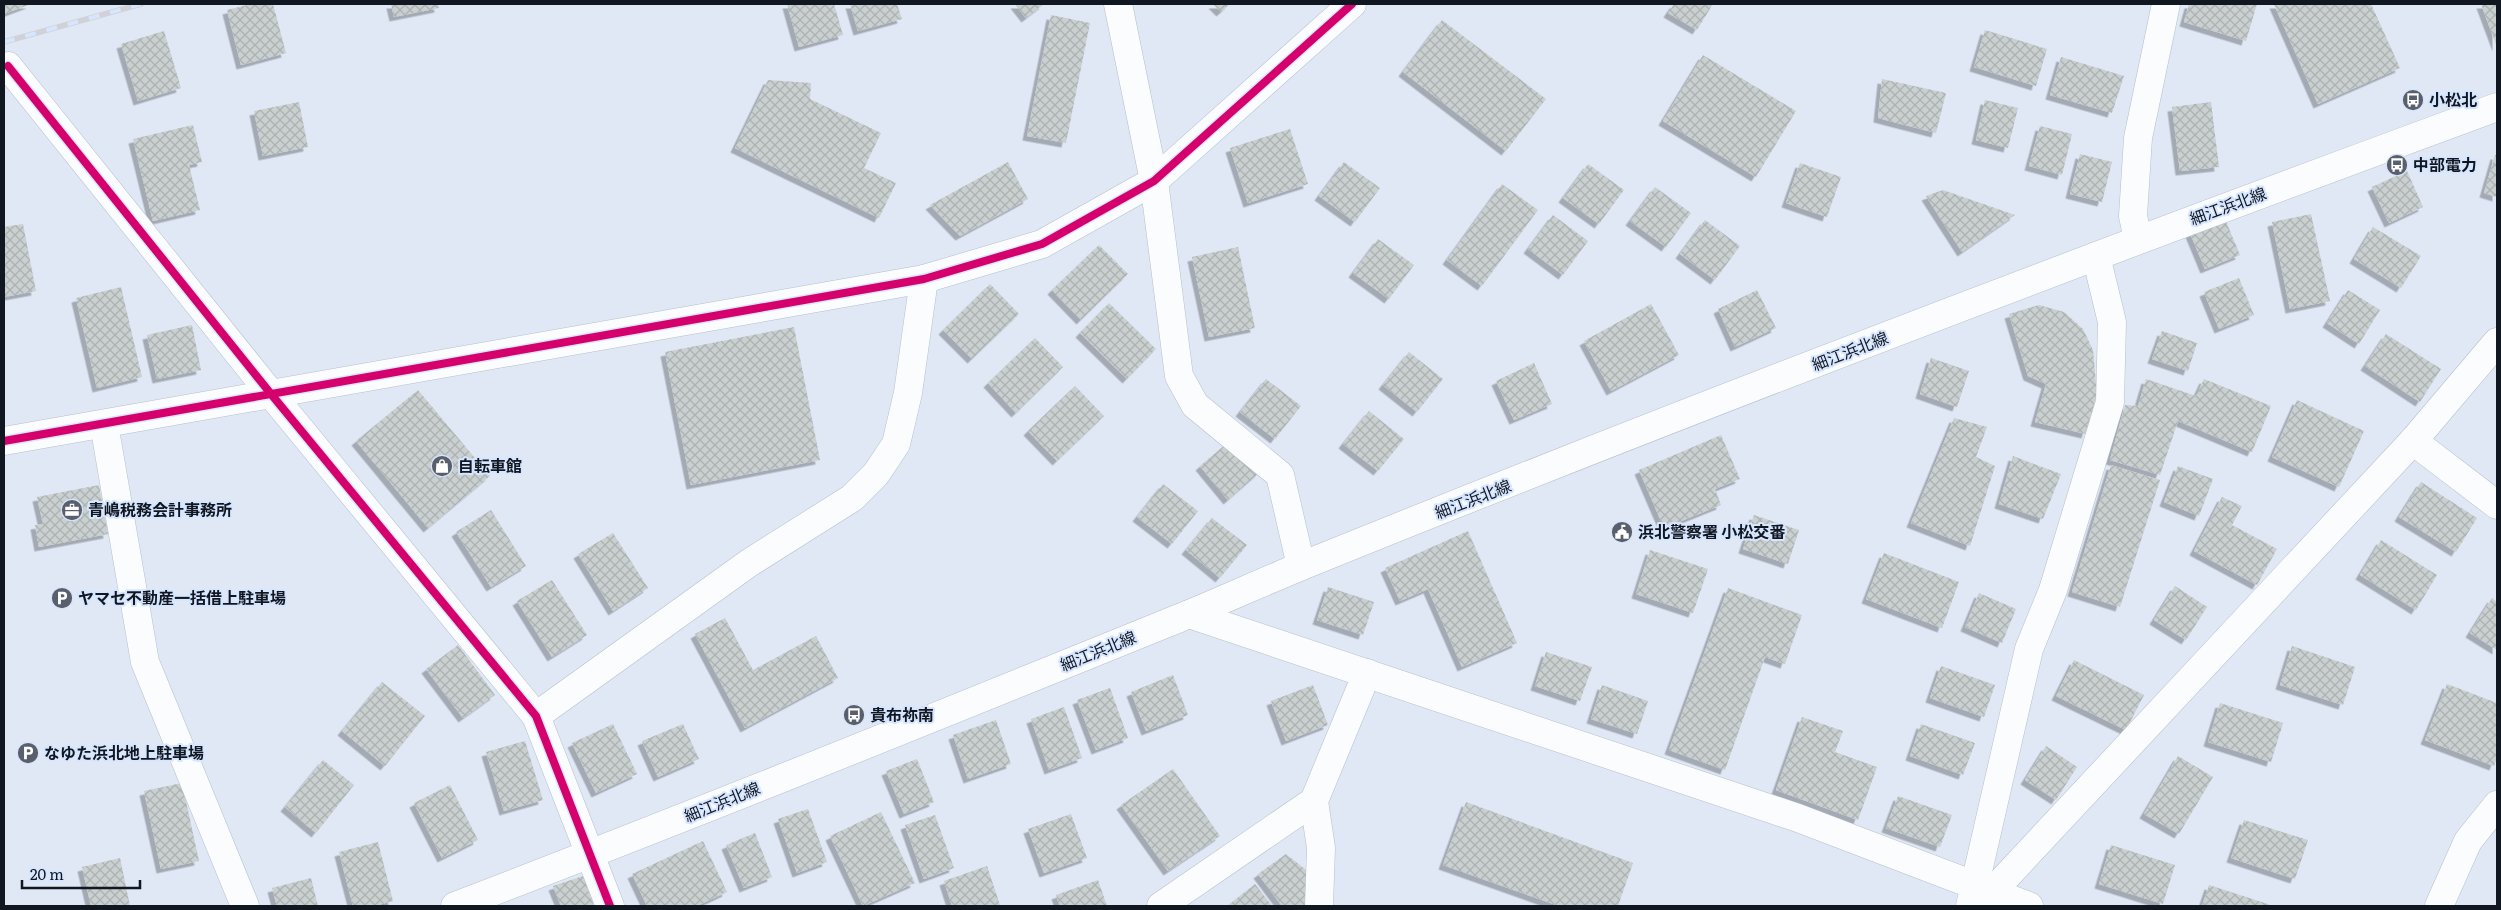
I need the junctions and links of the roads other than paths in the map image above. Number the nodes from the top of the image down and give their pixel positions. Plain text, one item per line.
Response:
1 (1118, 4) edge
2 (1352, 4) edge
3 (2166, 4) edge
4 (8, 66) dead end
5 (2497, 107) edge
6 (1154, 181) junction
7 (2138, 239) junction
8 (2096, 256) junction
9 (924, 278) junction
10 (2497, 342) edge
11 (271, 394) junction
12 (104, 424) junction
13 (4, 441) edge
14 (2414, 441) junction
15 (2497, 505) edge
16 (1301, 566) junction
17 (1189, 614) junction
18 (1368, 673) junction
19 (536, 716) junction
20 (1314, 802) junction
21 (2497, 805) edge
22 (589, 855) junction
23 (1979, 895) edge
24 (245, 906) edge
25 (455, 906) edge
26 (610, 906) edge
27 (1161, 906) edge
28 (1319, 906) edge
29 (2029, 906) edge
30 (2439, 906) edge

1 - 6 street
2 - 6 street
3 - 7 street
4 - 11 street
5 - 7 street, 細江浜北線
6 - 9 street
6 - 16 street
7 - 8 street, 細江浜北線
8 - 16 street, 細江浜北線
8 - 23 street
9 - 11 street
9 - 19 street
10 - 14 street
11 - 12 street
11 - 19 street
12 - 13 street
12 - 24 street
14 - 15 street
14 - 23 street
16 - 17 street, 細江浜北線
17 - 18 street
17 - 22 street, 細江浜北線
18 - 20 street
18 - 23 street
19 - 22 street
20 - 27 street
20 - 28 street
21 - 30 street
22 - 25 street, 細江浜北線
22 - 26 street
23 - 29 street

